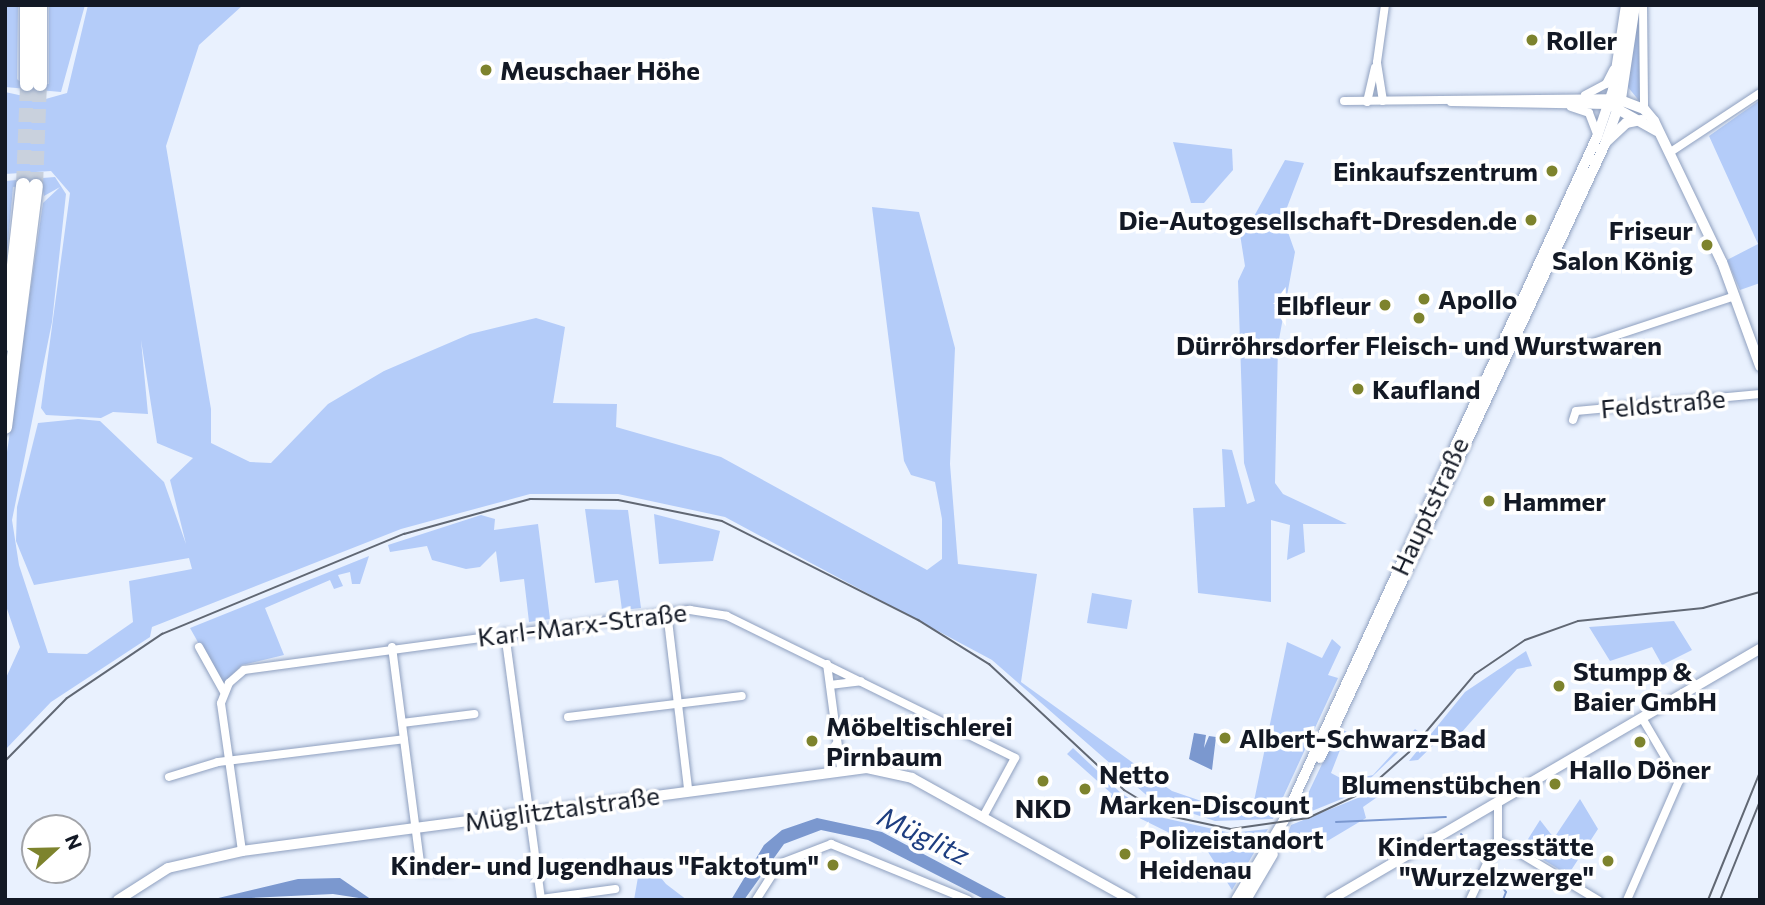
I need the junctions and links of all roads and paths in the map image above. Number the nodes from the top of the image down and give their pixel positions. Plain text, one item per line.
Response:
1 (27, 5) edge
2 (40, 5) edge
3 (1385, 5) edge
4 (1626, 5) edge
5 (1635, 5) edge
6 (1643, 5) edge
7 (1622, 40) junction
8 (1377, 62) junction
9 (1760, 93) edge
10 (1578, 96) junction
11 (1431, 100) junction
12 (1344, 101) dead end
13 (1383, 101) junction
14 (1367, 102) junction
15 (1614, 102) junction
16 (1554, 104) junction
17 (1643, 115) junction
18 (1601, 140) junction
19 (1669, 153) junction
20 (1735, 296) junction
21 (5, 344) edge
22 (1587, 345) dead end
23 (1760, 366) edge
24 (1760, 394) edge
25 (1573, 420) dead end
26 (5, 427) edge
27 (667, 612) junction
28 (505, 633) junction
29 (199, 647) dead end
30 (392, 647) junction
31 (1760, 649) edge
32 (827, 664) junction
33 (861, 681) junction
34 (830, 685) junction
35 (224, 692) junction
36 (741, 696) dead end
37 (678, 704) junction
38 (474, 714) dead end
39 (568, 717) dead end
40 (1642, 718) junction
41 (402, 723) junction
42 (404, 739) junction
43 (229, 761) junction
44 (841, 769) junction
45 (169, 777) dead end
46 (688, 789) junction
47 (1498, 803) junction
48 (529, 814) junction
49 (984, 815) junction
50 (415, 829) junction
51 (1498, 840) junction
52 (242, 851) junction
53 (451, 871) dead end
54 (615, 889) dead end
55 (541, 899) edge
56 (118, 900) edge
57 (756, 900) edge
58 (968, 900) edge
59 (1131, 900) edge
60 (1236, 900) edge
61 (1246, 900) edge
62 (1330, 900) edge
63 (1470, 900) edge
64 (1598, 900) edge
65 (1627, 900) edge

1 - 2 highway
3 - 8 street
4 - 7 main road
5 - 15 main road
6 - 17 street
7 - 10 street
7 - 15 main road
8 - 13 street
8 - 14 street
9 - 19 street
10 - 11 street
10 - 15 street
11 - 13 street
11 - 16 street
12 - 14 street
13 - 14 street
15 - 16 street
15 - 17 street
15 - 18 main road, Hauptstraße
16 - 18 street
17 - 18 street
17 - 19 street
18 - 60 main road, Hauptstraße
18 - 61 main road, Hauptstraße
19 - 20 street
20 - 22 street
20 - 23 street
21 - 26 highway
24 - 25 street, Feldstraße
27 - 28 street, Karl-Marx-Straße
27 - 32 street, Karl-Marx-Straße
27 - 37 street
28 - 30 street, Karl-Marx-Straße
28 - 48 street
29 - 35 street
30 - 35 street, Karl-Marx-Straße
30 - 41 street
31 - 40 street
32 - 33 street, Karl-Marx-Straße
32 - 34 street
33 - 34 street
33 - 49 street, Karl-Marx-Straße
34 - 44 street
35 - 43 street
36 - 37 street
37 - 39 street
37 - 46 street
38 - 41 street
40 - 47 street
40 - 65 street
41 - 42 street
42 - 43 street
42 - 50 street
43 - 45 street
43 - 52 street
44 - 46 main road, Müglitztalstraße
44 - 49 main road, Müglitztalstraße
46 - 48 main road, Müglitztalstraße
47 - 51 street
47 - 62 street
48 - 50 main road, Müglitztalstraße
48 - 55 street
49 - 59 main road, Müglitztalstraße
50 - 52 main road, Müglitztalstraße
50 - 53 street
51 - 63 street
51 - 64 street
52 - 56 main road, Müglitztalstraße
54 - 55 street
57 - 58 street

